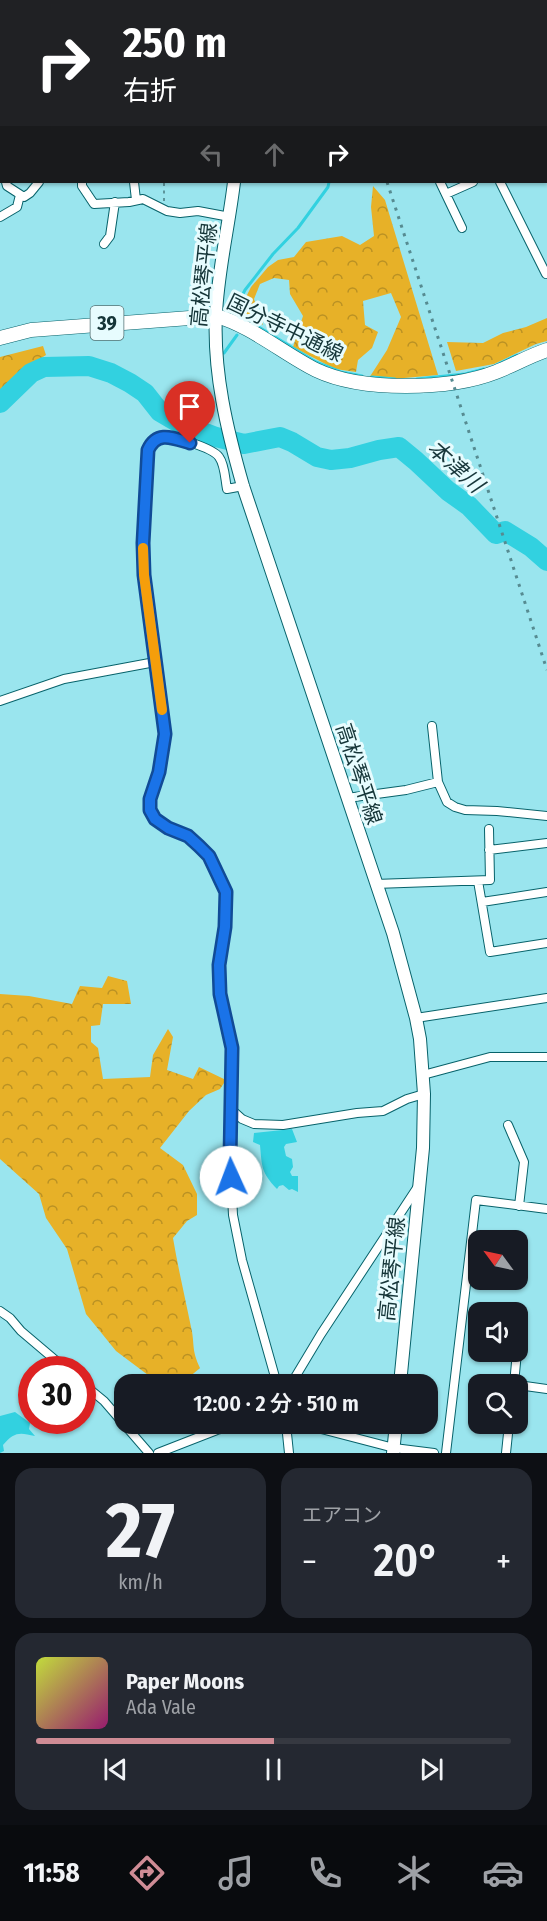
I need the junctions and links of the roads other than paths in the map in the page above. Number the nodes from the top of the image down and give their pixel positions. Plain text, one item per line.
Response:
1 (6, 183) edge
2 (38, 183) edge
3 (82, 183) edge
4 (134, 183) edge
5 (234, 183) edge
6 (440, 183) edge
7 (471, 183) edge
8 (500, 183) edge
9 (446, 194) junction
10 (20, 195) junction
11 (136, 200) junction
12 (115, 202) junction
13 (230, 216) junction
14 (0, 217) edge
15 (462, 228) dead end
16 (104, 244) dead end
17 (546, 274) edge
18 (216, 316) junction
19 (0, 338) edge
20 (547, 350) edge
21 (243, 486) junction
22 (155, 662) junction
23 (0, 701) edge
24 (432, 726) dead end
25 (438, 782) junction
26 (347, 798) junction
27 (547, 816) edge
28 (489, 829) dead end
29 (547, 843) edge
30 (489, 850) junction
31 (478, 881) junction
32 (375, 884) junction
33 (547, 892) edge
34 (482, 902) junction
35 (547, 943) edge
36 (547, 998) edge
37 (416, 1018) junction
38 (547, 1057) edge
39 (423, 1075) junction
40 (424, 1094) junction
41 (232, 1110) junction
42 (508, 1125) dead end
43 (419, 1185) junction
44 (519, 1206) junction
45 (547, 1207) edge
46 (0, 1311) edge
47 (50, 1356) edge
48 (274, 1374) edge
49 (297, 1374) edge
50 (401, 1374) edge
51 (528, 1387) edge
52 (547, 1389) edge
53 (96, 1394) edge
54 (208, 1434) edge
55 (287, 1434) edge
56 (337, 1434) edge
57 (395, 1434) edge
58 (508, 1434) edge
59 (394, 1450) edge
60 (165, 1452) edge
61 (149, 1453) edge
62 (289, 1453) edge
63 (434, 1453) edge
64 (446, 1453) edge
65 (506, 1453) edge

1 - 10 street
2 - 10 street
3 - 12 street
4 - 11 street
5 - 13 main road, 高松琴平線
6 - 9 street
7 - 9 street
8 - 17 street
9 - 15 street
10 - 14 street
11 - 12 street
11 - 13 street
12 - 16 street
13 - 18 main road, 高松琴平線
18 - 19 main road, 国分寺中通線 / 39
18 - 20 main road, 国分寺中通線 / 39
18 - 21 main road, 高松琴平線
21 - 22 street
21 - 26 main road, 高松琴平線
22 - 23 street
22 - 41 street
24 - 25 street
25 - 26 street
25 - 27 street
26 - 32 main road, 高松琴平線
28 - 30 street
29 - 30 street
30 - 31 street
31 - 32 street
31 - 34 street
32 - 37 main road, 高松琴平線
33 - 34 street
34 - 35 street
36 - 37 street
37 - 39 main road, 高松琴平線
38 - 39 street
39 - 40 main road, 高松琴平線
40 - 41 street
40 - 43 main road, 高松琴平線
41 - 48 street
42 - 44 street
43 - 49 street
43 - 50 main road, 高松琴平線
44 - 45 street
44 - 64 street
46 - 47 street
51 - 52 street
53 - 61 street
54 - 60 street
55 - 62 street
56 - 59 street
57 - 59 main road
58 - 65 street
59 - 63 street

